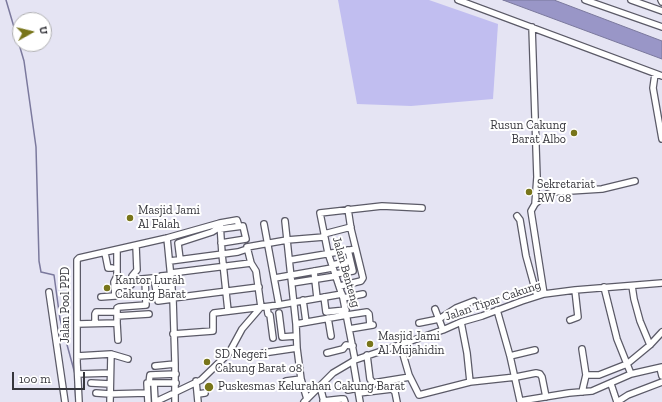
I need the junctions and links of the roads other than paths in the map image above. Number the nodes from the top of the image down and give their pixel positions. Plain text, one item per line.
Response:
1 (458, 0) edge
2 (585, 0) edge
3 (631, 0) edge
4 (662, 11) edge
5 (532, 27) junction
6 (662, 27) edge
7 (655, 74) junction
8 (662, 76) edge
9 (662, 139) edge
10 (635, 181) dead end
11 (535, 204) junction
12 (422, 208) dead end
13 (348, 209) junction
14 (517, 216) dead end
15 (286, 221) dead end
16 (264, 224) dead end
17 (220, 226) junction
18 (351, 227) junction
19 (198, 228) junction
20 (324, 235) junction
21 (200, 236) junction
22 (167, 238) junction
23 (287, 240) junction
24 (221, 242) junction
25 (268, 243) junction
26 (136, 246) junction
27 (247, 249) junction
28 (356, 249) junction
29 (117, 250) junction
30 (348, 250) junction
31 (105, 253) junction
32 (222, 254) junction
33 (328, 254) junction
34 (180, 259) junction
35 (290, 260) junction
36 (170, 261) junction
37 (350, 262) junction
38 (251, 263) junction
39 (223, 267) junction
40 (332, 267) junction
41 (112, 268) dead end
42 (314, 271) junction
43 (171, 274) junction
44 (291, 275) junction
45 (336, 275) junction
46 (275, 278) junction
47 (145, 279) junction
48 (131, 280) junction
49 (314, 280) junction
50 (292, 283) junction
51 (662, 283) edge
52 (114, 286) junction
53 (172, 286) junction
54 (340, 286) junction
55 (632, 286) junction
56 (258, 287) junction
57 (604, 287) junction
58 (575, 290) junction
59 (226, 291) junction
60 (49, 292) dead end
61 (363, 294) dead end
62 (544, 294) junction
63 (343, 296) junction
64 (537, 296) junction
65 (101, 297) dead end
66 (324, 297) junction
67 (173, 298) junction
68 (317, 298) junction
69 (303, 300) junction
70 (474, 301) dead end
71 (294, 303) junction
72 (279, 305) junction
73 (264, 307) junction
74 (435, 309) dead end
75 (497, 310) junction
76 (228, 312) junction
77 (346, 312) junction
78 (149, 314) dead end
79 (279, 314) dead end
80 (117, 317) junction
81 (328, 318) junction
82 (439, 319) junction
83 (570, 320) dead end
84 (306, 322) junction
85 (460, 322) junction
86 (95, 323) junction
87 (419, 323) dead end
88 (77, 324) junction
89 (296, 324) junction
90 (349, 328) junction
91 (443, 330) junction
92 (662, 332) edge
93 (173, 334) junction
94 (296, 336) junction
95 (331, 336) dead end
96 (273, 338) dead end
97 (118, 340) dead end
98 (400, 344) junction
99 (650, 345) junction
100 (353, 346) junction
101 (297, 348) junction
102 (582, 349) dead end
103 (535, 350) dead end
104 (263, 353) dead end
105 (327, 353) dead end
106 (111, 354) junction
107 (367, 355) junction
108 (77, 356) junction
109 (510, 356) junction
110 (128, 359) dead end
111 (354, 360) junction
112 (176, 364) junction
113 (627, 364) junction
114 (155, 366) dead end
115 (661, 368) edge
116 (78, 374) junction
117 (110, 374) junction
118 (176, 374) junction
119 (631, 374) junction
120 (586, 375) junction
121 (662, 376) edge
122 (410, 377) junction
123 (516, 377) junction
124 (301, 379) junction
125 (286, 381) dead end
126 (196, 382) junction
127 (470, 382) junction
128 (662, 382) edge
129 (91, 383) dead end
130 (151, 383) junction
131 (166, 383) junction
132 (176, 383) junction
133 (110, 384) junction
134 (611, 384) junction
135 (320, 386) junction
136 (348, 390) dead end
137 (359, 390) junction
138 (582, 392) junction
139 (96, 393) dead end
140 (147, 393) junction
141 (205, 393) dead end
142 (110, 394) junction
143 (171, 394) junction
144 (198, 394) junction
145 (546, 397) junction
146 (306, 401) edge
147 (64, 402) edge
148 (79, 402) edge
149 (110, 402) edge
150 (148, 402) edge
151 (155, 402) edge
152 (175, 402) edge
153 (198, 402) edge
154 (324, 402) edge
155 (345, 402) edge
156 (360, 402) edge
157 (396, 402) edge
158 (617, 402) edge

1 - 5 street
2 - 6 street
3 - 4 street
5 - 7 street
5 - 11 street
7 - 8 street
7 - 9 street
10 - 11 street
11 - 62 street
12 - 13 street
13 - 18 street
13 - 20 street, Jalan Benteng
14 - 64 street
15 - 23 street
16 - 25 street
17 - 19 street, Jalan Pool PPD
17 - 21 street
17 - 24 street
17 - 24 street, Jalan Pool PPD
18 - 20 street
18 - 28 street
19 - 21 street
19 - 22 street, Jalan Pool PPD
20 - 23 street
20 - 33 street, Jalan Benteng
21 - 34 street
22 - 26 street, Jalan Pool PPD
22 - 36 street
23 - 25 street
23 - 35 street
24 - 32 street
25 - 27 street
25 - 46 street
26 - 29 street, Jalan Pool PPD
26 - 48 street
27 - 32 street
27 - 38 street
28 - 30 street
28 - 54 street
29 - 31 street, Jalan Pool PPD
29 - 52 street
30 - 33 street
30 - 37 street
31 - 41 street
31 - 88 street, Jalan Pool PPD
32 - 34 street
32 - 39 street
33 - 35 street
33 - 40 street, Jalan Benteng
34 - 36 street
35 - 44 street
36 - 43 street
37 - 40 street
37 - 45 street
38 - 39 street
38 - 56 street
39 - 43 street
39 - 59 street
40 - 42 street
40 - 45 street, Jalan Benteng
42 - 44 street
42 - 49 street
43 - 53 street
43 - 53 street
44 - 46 street
44 - 50 street
45 - 49 street
45 - 54 street, Jalan Benteng
46 - 72 street
47 - 48 street
47 - 67 street
47 - 80 street
48 - 52 street
49 - 50 street
49 - 68 street
50 - 71 street
51 - 55 street, Jalan Tipar Cakung
52 - 65 street
53 - 67 street
54 - 63 street, Jalan Benteng
55 - 57 street, Jalan Tipar Cakung
55 - 99 street
56 - 59 street
56 - 73 street
57 - 58 street, Jalan Tipar Cakung
57 - 113 street
58 - 62 street, Jalan Tipar Cakung
58 - 83 street
59 - 67 street
59 - 76 street
60 - 147 street
61 - 63 street
62 - 64 street, Jalan Tipar Cakung
63 - 66 street
63 - 77 street, Jalan Benteng
64 - 75 street, Jalan Tipar Cakung
66 - 68 street
66 - 77 street
67 - 93 street
68 - 69 street
69 - 71 street
69 - 84 street
70 - 82 street
71 - 72 street
71 - 89 street
72 - 73 street
73 - 76 street
73 - 96 street
73 - 126 street
74 - 82 street
75 - 85 street, Jalan Tipar Cakung
75 - 109 street
76 - 93 street
77 - 81 street
77 - 90 street, Jalan Benteng
77 - 90 street
78 - 80 street
79 - 94 street
80 - 86 street
80 - 86 street
80 - 97 street
81 - 84 street
81 - 95 street
82 - 87 street
82 - 91 street
84 - 89 street
85 - 91 street, Jalan Tipar Cakung
85 - 127 street
86 - 88 street
88 - 108 street, Jalan Pool PPD
89 - 94 street
90 - 100 street, Jalan Benteng
91 - 98 street, Jalan Tipar Cakung
92 - 99 street
93 - 112 street
94 - 101 street
98 - 107 street, Jalan Tipar Cakung
98 - 122 street
99 - 113 street
100 - 105 street
100 - 111 street, Jalan Benteng
101 - 104 street
101 - 124 street
102 - 120 street
103 - 109 street
106 - 108 street
106 - 110 street
106 - 117 street
107 - 111 street, Jalan Tipar Cakung
107 - 122 street
108 - 116 street, Jalan Pool PPD
109 - 123 street
111 - 135 street, Jalan Tipar Cakung
111 - 137 street, Jalan Benteng
112 - 114 street
112 - 118 street
113 - 119 street
113 - 120 street
115 - 119 street
115 - 121 street
116 - 117 street
116 - 148 street, Jalan Pool PPD
117 - 133 street
118 - 130 street
118 - 132 street
119 - 134 street
120 - 138 street
122 - 127 street
123 - 127 street
123 - 145 street
123 - 145 street
124 - 125 street
124 - 146 street
126 - 143 street
126 - 144 street
128 - 158 street
129 - 133 street
130 - 131 street
130 - 140 street
130 - 151 street
131 - 132 street
131 - 143 street
132 - 143 street
133 - 142 street
134 - 138 street
134 - 158 street
135 - 146 street, Jalan Tipar Cakung
135 - 154 street
136 - 137 street
137 - 156 street, Jalan Benteng
137 - 157 street
138 - 145 street
139 - 142 street
140 - 142 street
140 - 150 street
141 - 144 street
142 - 149 street
143 - 151 street
143 - 152 street
144 - 153 street
154 - 155 street

